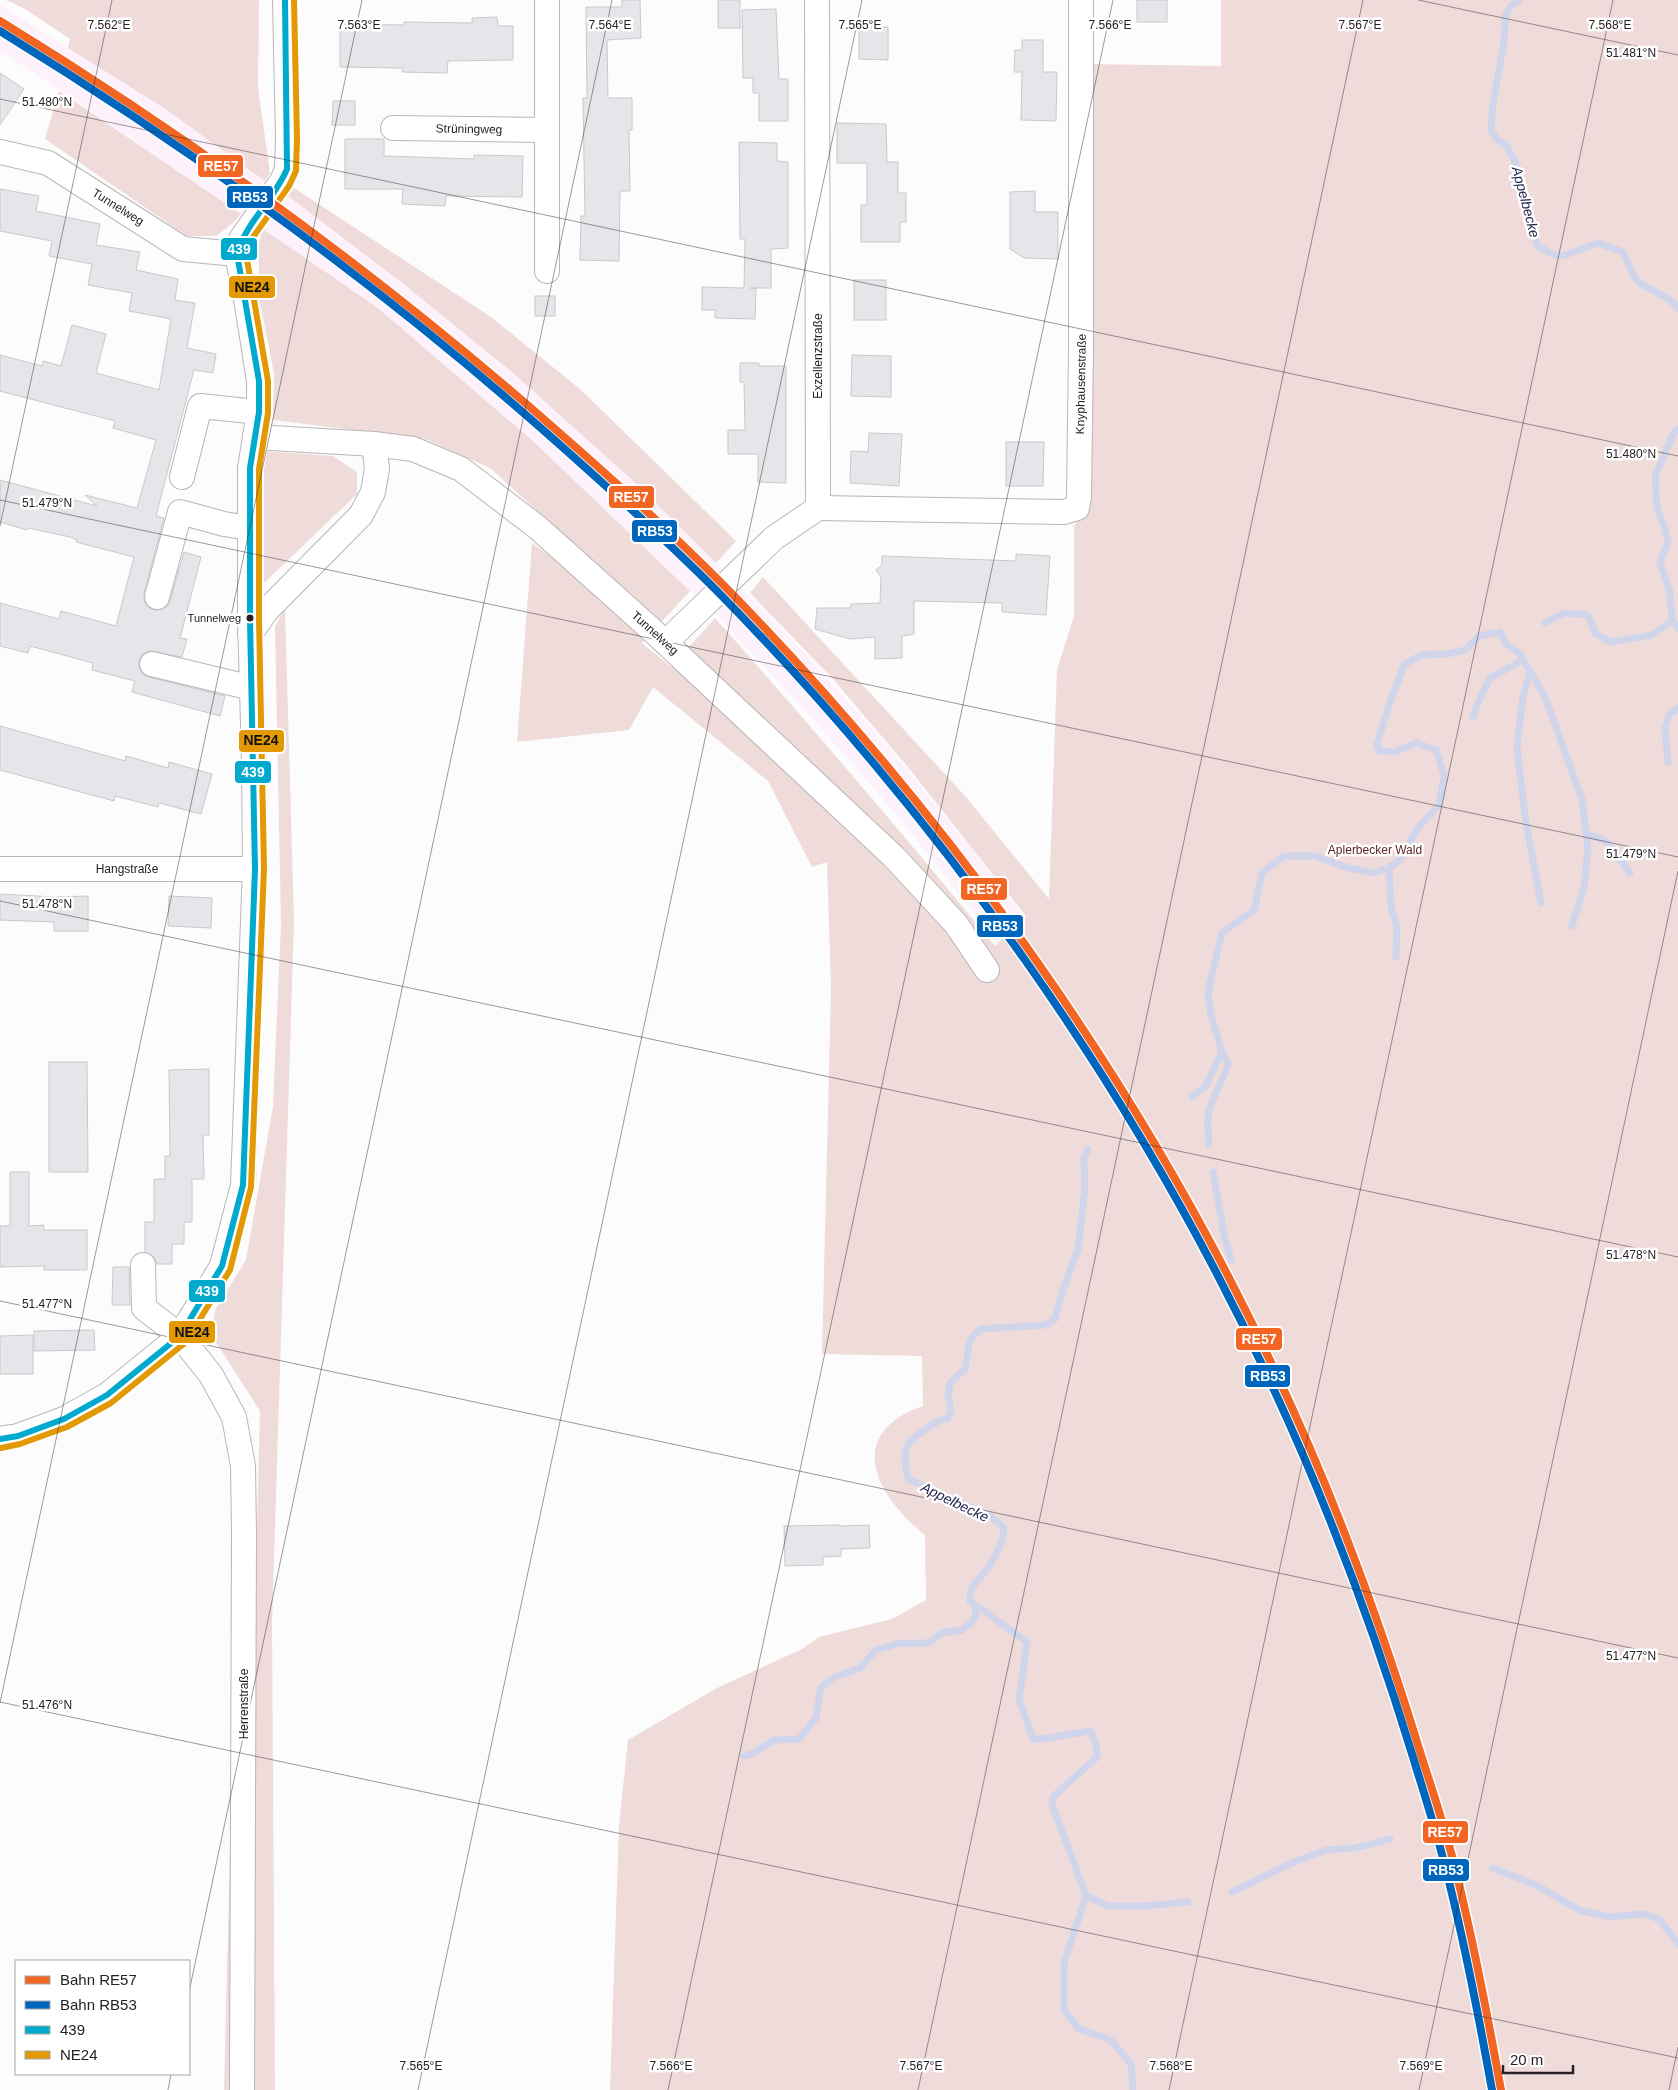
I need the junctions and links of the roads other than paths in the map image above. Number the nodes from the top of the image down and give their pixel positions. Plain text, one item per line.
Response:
1 (285, 0) edge
2 (547, 0) edge
3 (818, 0) edge
4 (1081, 0) edge
5 (393, 128) dead end
6 (546, 130) junction
7 (0, 152) edge
8 (237, 254) junction
9 (546, 271) dead end
10 (259, 412) junction
11 (255, 437) junction
12 (374, 444) junction
13 (182, 477) dead end
14 (818, 508) junction
15 (249, 528) junction
16 (157, 597) dead end
17 (250, 634) junction
18 (666, 642) junction
19 (152, 664) dead end
20 (252, 688) junction
21 (0, 869) edge
22 (254, 869) junction
23 (987, 970) dead end
24 (143, 1265) dead end
25 (180, 1336) junction
26 (0, 1439) edge
27 (242, 2090) edge

1 - 8 street
2 - 6 street
3 - 14 street, Exzellenzstraße
4 - 14 street, Knyphausenstraße
5 - 6 street, Strüningweg
6 - 9 street
7 - 8 street, Tunnelweg
8 - 10 street
10 - 11 street
10 - 13 street
11 - 12 street, Tunnelweg
11 - 15 street
12 - 17 street
12 - 18 street, Tunnelweg
14 - 18 street
15 - 16 street
15 - 17 street
17 - 20 street
18 - 23 street, Tunnelweg
19 - 20 street
20 - 22 street
21 - 22 street, Hangstraße
22 - 25 street
24 - 25 street, Herrenstraße
25 - 26 street
25 - 27 street, Herrenstraße

